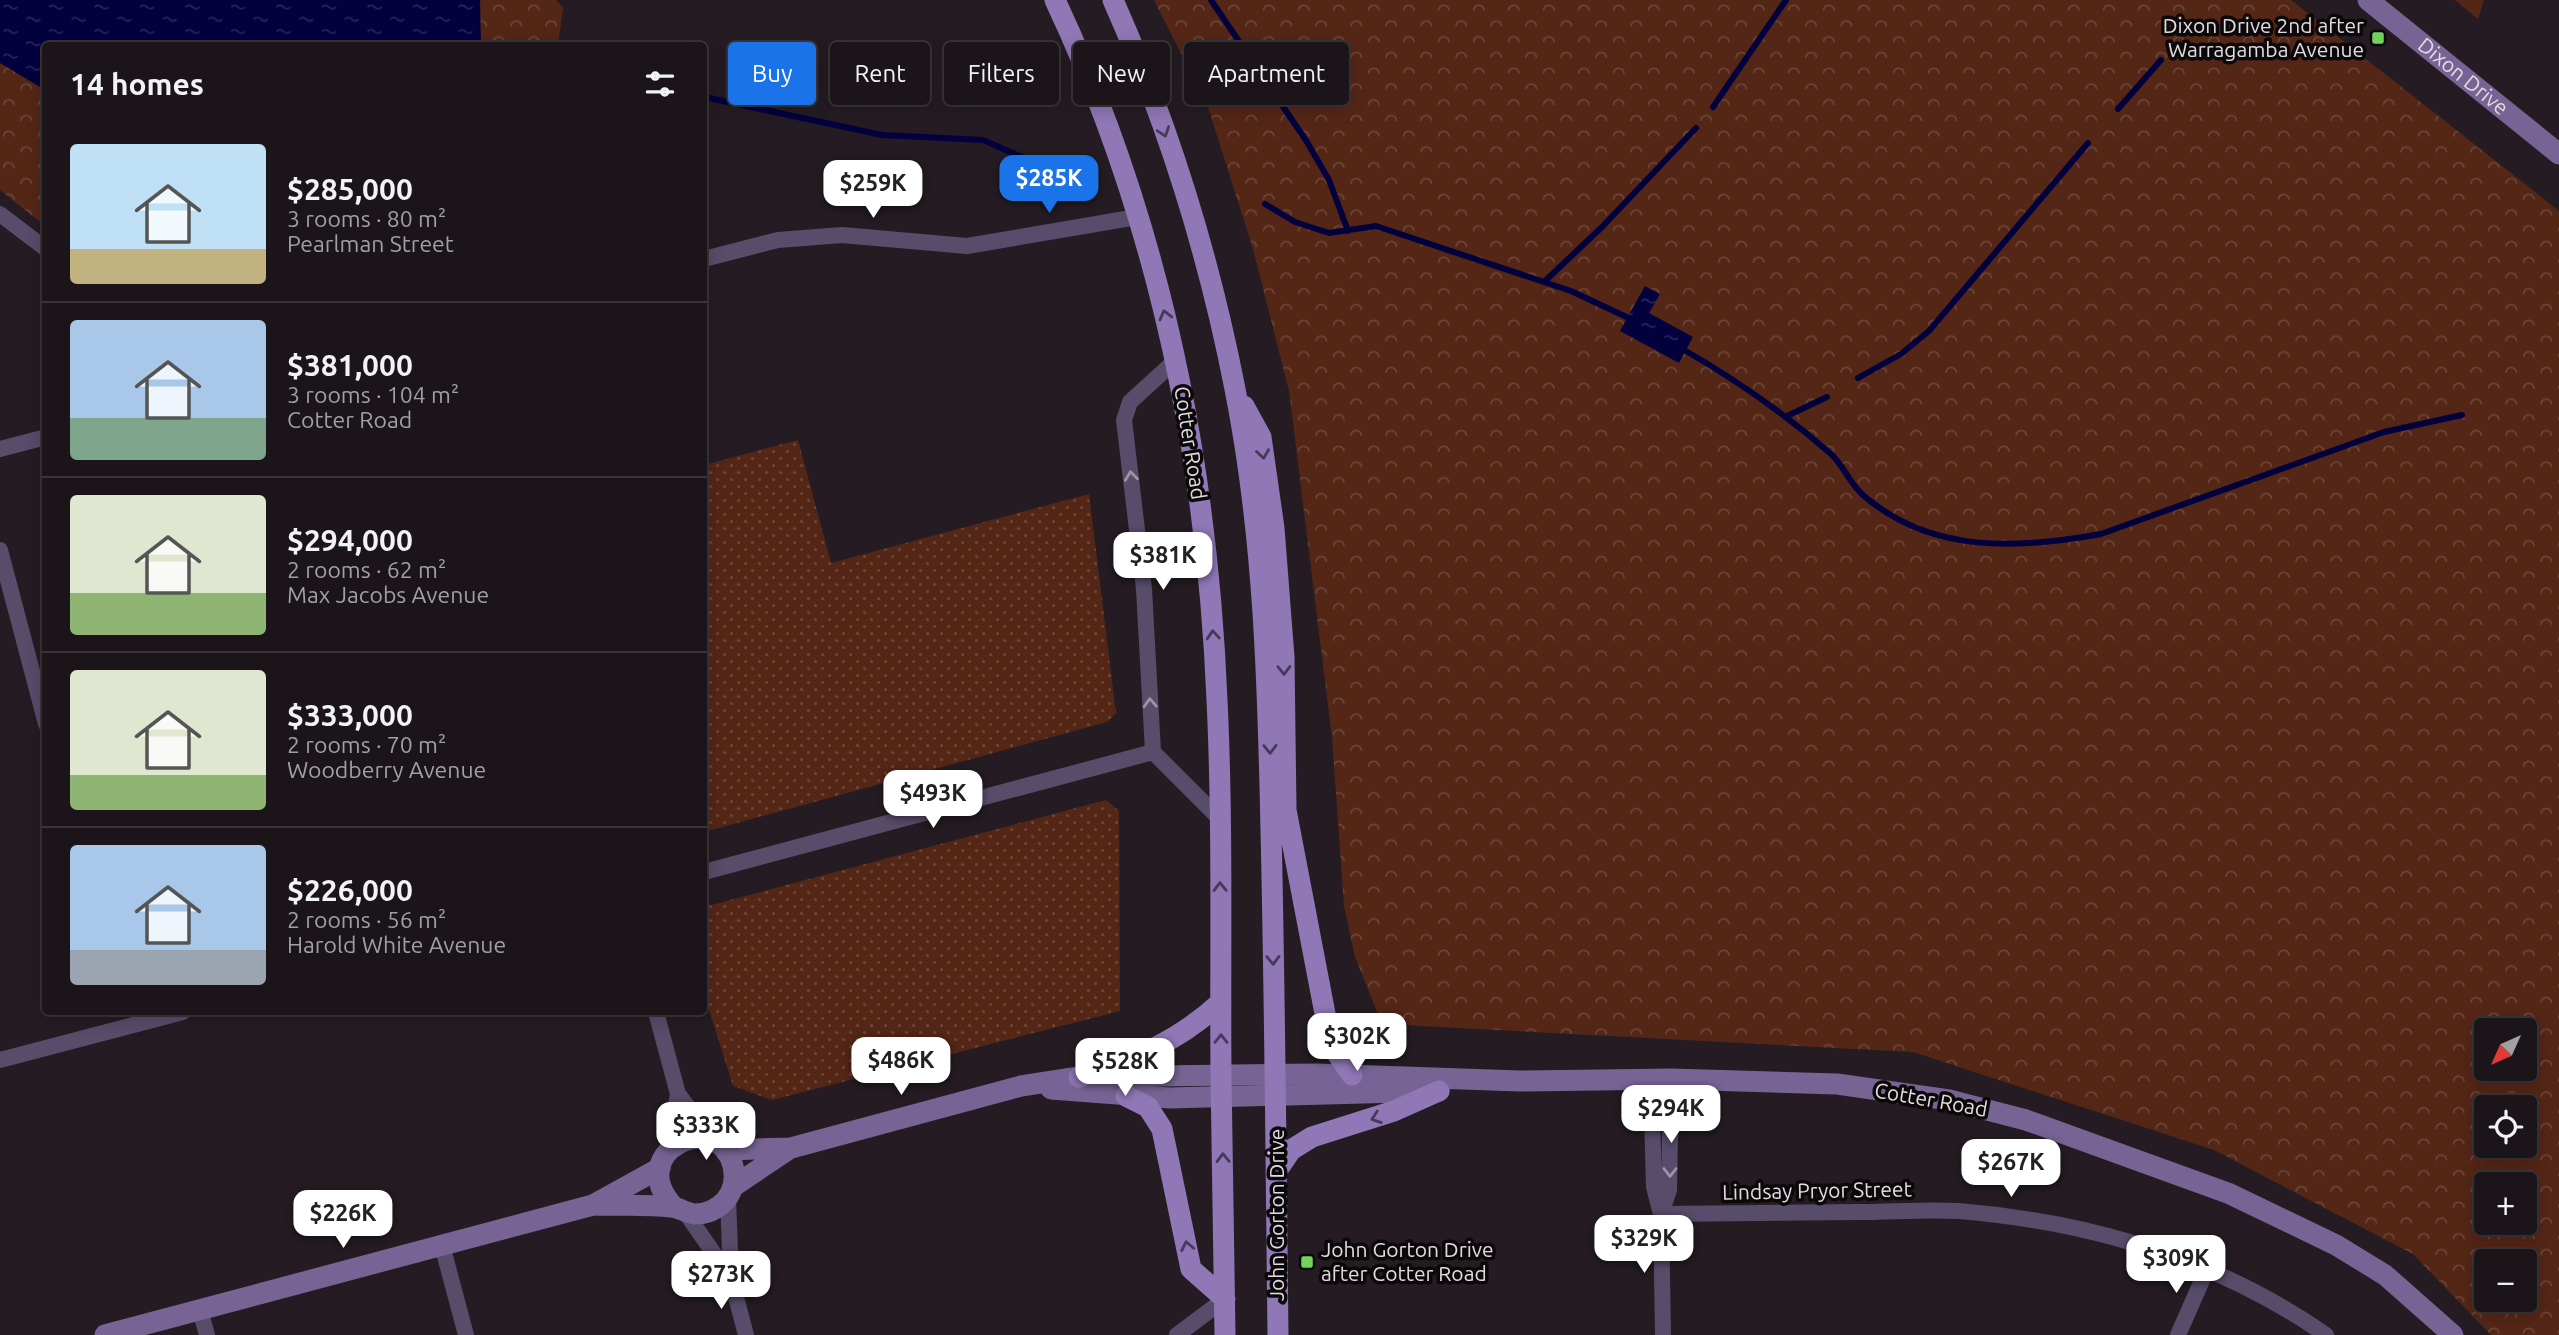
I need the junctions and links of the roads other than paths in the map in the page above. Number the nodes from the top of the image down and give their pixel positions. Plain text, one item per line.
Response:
1 (1055, 0) edge
2 (1113, 0) edge
3 (2368, 0) edge
4 (2559, 154) edge
5 (0, 214) edge
6 (1137, 217) junction
7 (42, 246) edge
8 (707, 258) edge
9 (1177, 360) junction
10 (1236, 392) junction
11 (42, 437) edge
12 (0, 449) edge
13 (0, 550) edge
14 (42, 709) edge
15 (1153, 752) junction
16 (1218, 817) junction
17 (707, 871) edge
18 (1221, 1002) junction
19 (157, 1015) edge
20 (657, 1015) edge
21 (122, 1019) edge
22 (0, 1060) edge
23 (1352, 1075) junction
24 (1079, 1077) junction
25 (1661, 1079) junction
26 (1520, 1081) junction
27 (1275, 1084) junction
28 (1221, 1085) junction
29 (1021, 1086) junction
30 (1439, 1091) junction
31 (678, 1094) junction
32 (1126, 1096) junction
33 (720, 1146) junction
34 (791, 1148) junction
35 (664, 1159) junction
36 (1276, 1172) junction
37 (731, 1191) junction
38 (593, 1205) junction
39 (679, 1209) junction
40 (1661, 1214) junction
41 (442, 1245) junction
42 (2207, 1269) junction
43 (731, 1278) junction
44 (1225, 1299) junction
45 (200, 1310) junction
46 (105, 1335) edge
47 (207, 1335) edge
48 (467, 1335) edge
49 (746, 1335) edge
50 (1177, 1335) edge
51 (1225, 1335) edge
52 (1278, 1335) edge
53 (1662, 1335) edge
54 (2178, 1335) edge
55 (2326, 1335) edge
56 (2453, 1335) edge

1 - 6 main road, Cotter Road
2 -> 10 main road
3 - 4 main road, Dixon Drive
5 - 7 street
6 - 8 street
9 -> 6 main road, Cotter Road
15 -> 9 street
16 -> 9 main road, Cotter Road
10 -> 23 main road
10 -> 27 main road
11 - 12 street
13 - 14 street
15 - 16 street
15 - 17 street
18 -> 16 main road, Cotter Road
18 - 24 main road
28 -> 18 main road, Cotter Road
19 - 21 street
20 - 31 street
21 - 22 street
23 - 26 main road, Cotter Road
23 - 27 main road, Cotter Road
24 - 28 main road
24 - 29 main road
25 - 26 main road, Cotter Road
25 - 40 street
25 - 56 main road, Cotter Road
26 - 30 main road, Cotter Road
27 - 28 main road, Cotter Road
27 - 30 main road, Cotter Road
27 - 36 main road, John Gorton Drive
28 - 32 main road
44 -> 28 main road
29 - 32 main road
29 - 34 main road
30 -> 36 main road
31 - 33 street
31 - 35 street
44 -> 32 main road
33 - 34 main road
33 - 35 main road
33 - 37 main road
34 - 37 main road
35 - 38 main road
35 - 39 main road
36 - 52 main road, John Gorton Drive
37 - 39 main road
37 - 43 street
38 - 39 main road
38 - 41 main road
39 - 43 street
40 - 42 street, Lindsay Pryor Street
40 - 53 street
41 - 45 main road
41 - 48 street
42 - 54 street
42 - 55 street, Lindsay Pryor Street
43 - 49 street
44 - 50 street
44 - 51 main road
45 - 46 main road
45 - 47 street

